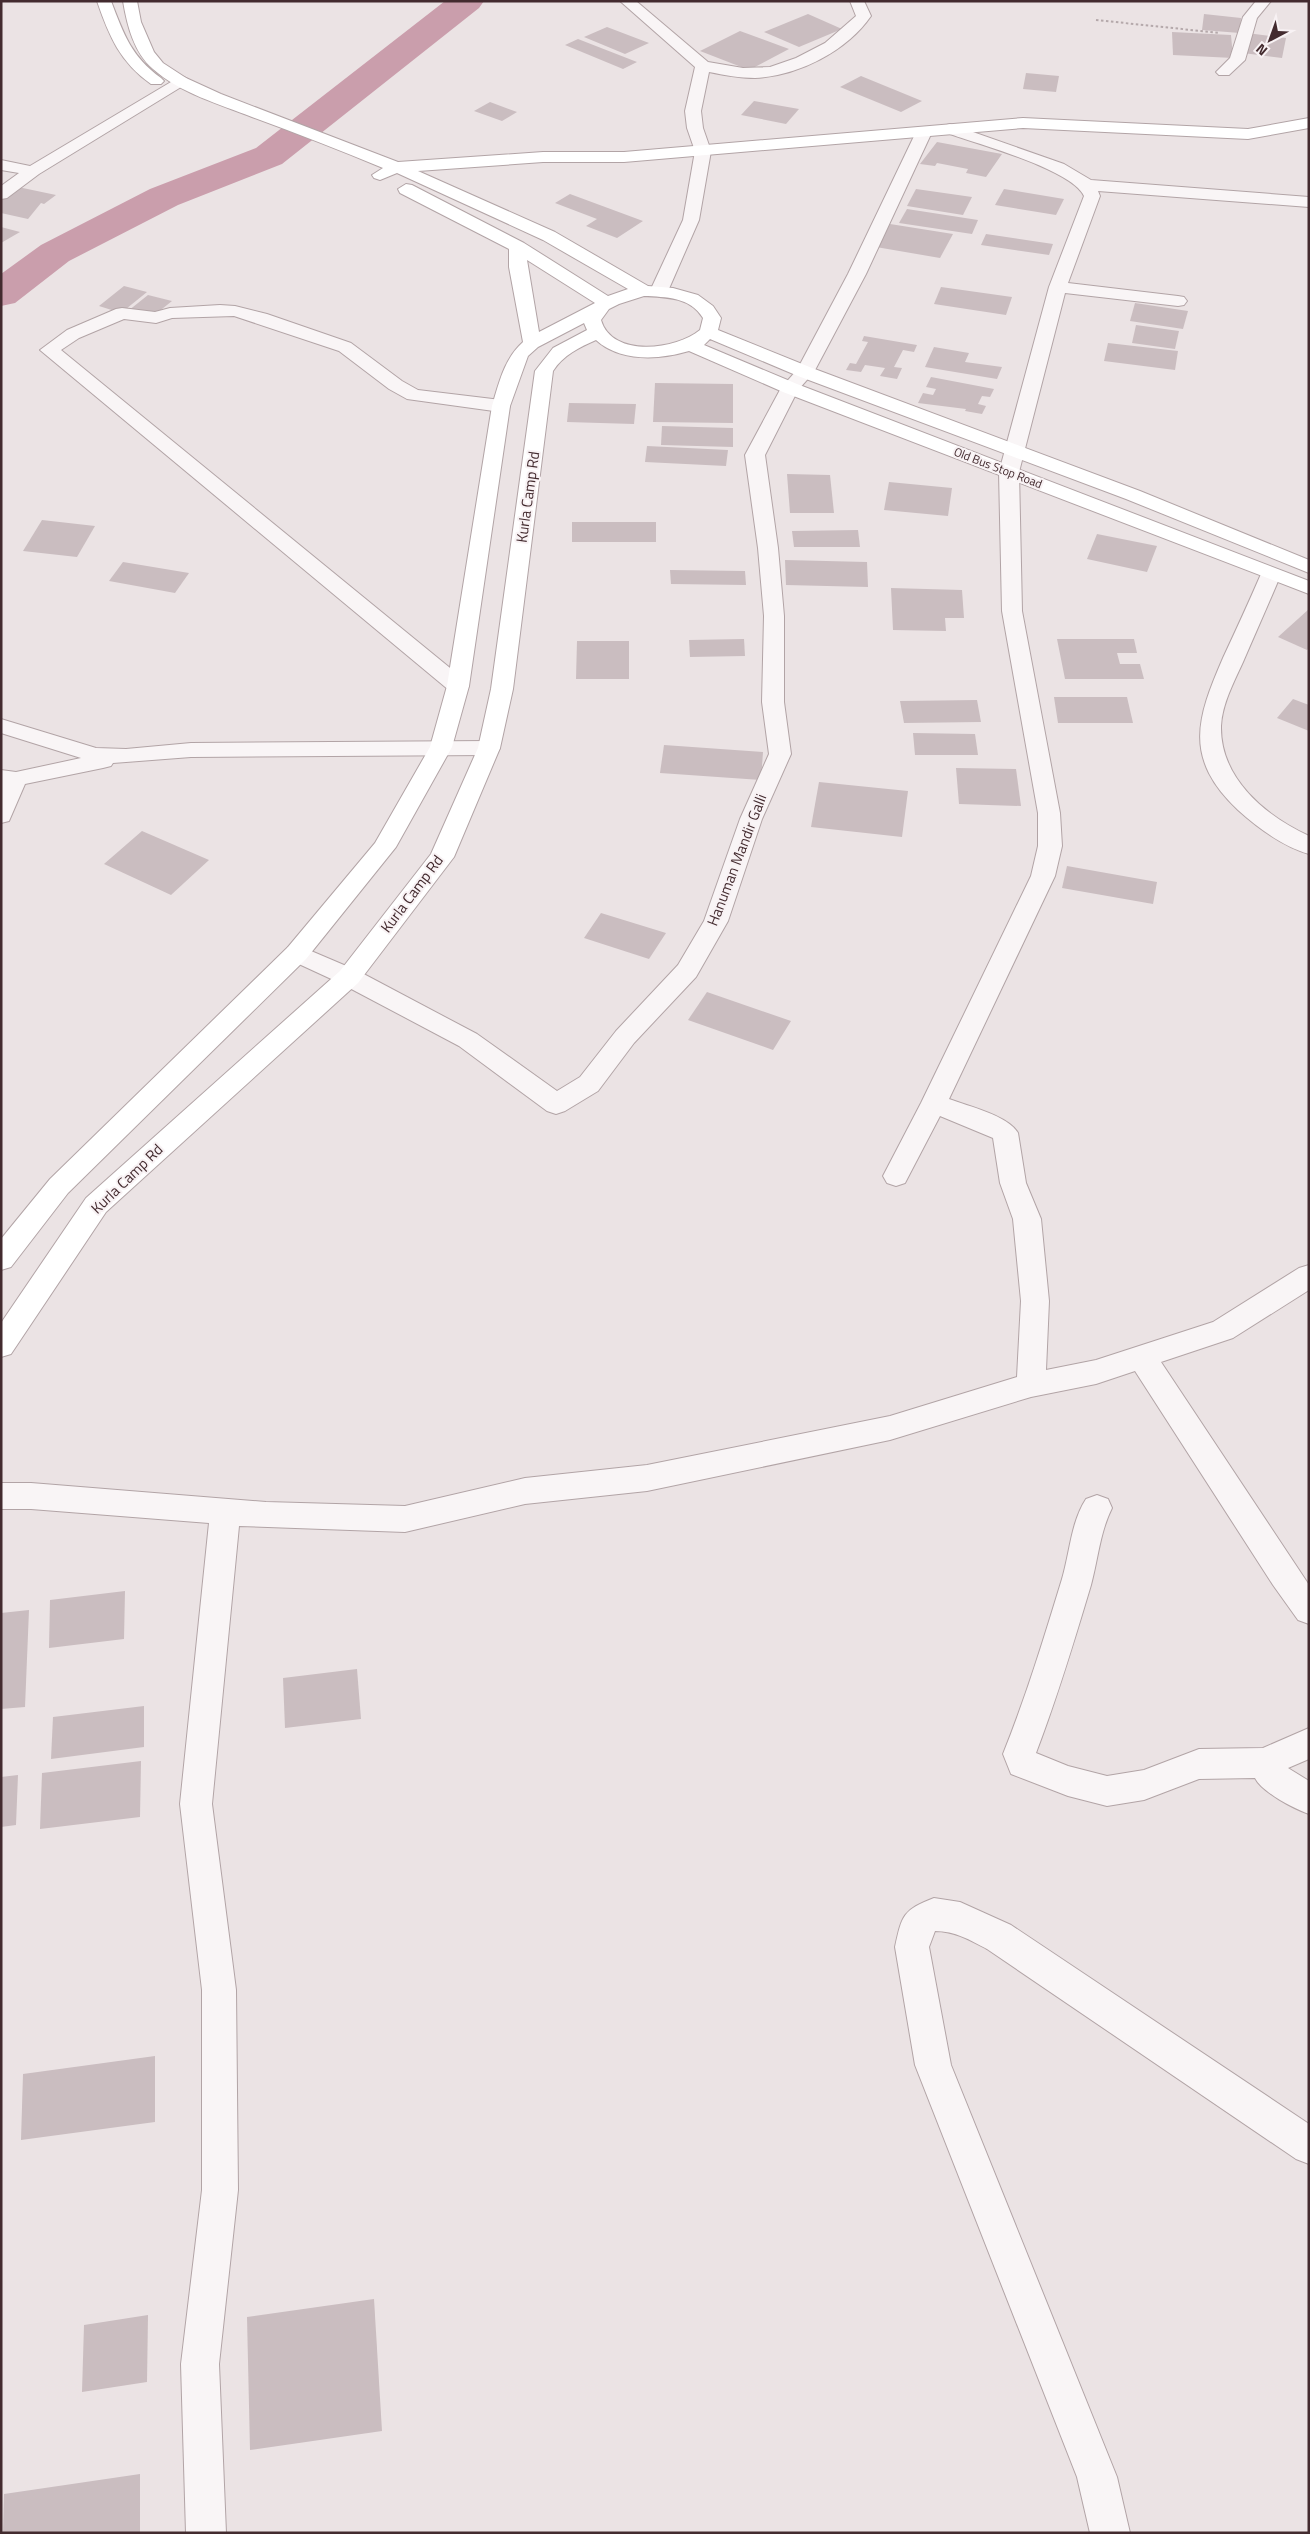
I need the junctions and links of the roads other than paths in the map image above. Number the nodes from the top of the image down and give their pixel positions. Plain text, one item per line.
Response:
1 (104, 1) edge
2 (130, 1) edge
3 (627, 1) edge
4 (857, 1) edge
5 (1264, 1) edge
6 (1224, 72) dead end
7 (700, 77) junction
8 (174, 85) junction
9 (242, 113) junction
10 (1309, 123) edge
11 (960, 128) junction
12 (924, 132) junction
13 (703, 151) junction
14 (1, 165) edge
15 (398, 167) junction
16 (33, 171) junction
17 (380, 176) junction
18 (1087, 185) junction
19 (1, 194) edge
20 (1309, 202) edge
21 (518, 247) junction
22 (1058, 287) junction
23 (652, 291) junction
24 (1178, 301) dead end
25 (602, 306) junction
26 (598, 332) junction
27 (708, 332) junction
28 (532, 342) junction
29 (689, 345) junction
30 (798, 380) junction
31 (501, 406) junction
32 (1015, 451) junction
33 (1009, 472) junction
34 (1209, 528) junction
35 (1192, 542) junction
36 (1309, 567) edge
37 (1271, 574) junction
38 (1309, 588) edge
39 (458, 686) junction
40 (1, 726) edge
41 (441, 747) junction
42 (489, 748) junction
43 (126, 756) junction
44 (8, 778) edge
45 (1, 816) edge
46 (1309, 846) edge
47 (297, 953) junction
48 (349, 977) junction
49 (934, 1103) junction
50 (896, 1176) dead end
51 (1, 1259) edge
52 (1309, 1276) edge
53 (1, 1346) edge
54 (1142, 1357) junction
55 (1031, 1386) junction
56 (1, 1496) edge
57 (1097, 1508) dead end
58 (225, 1511) junction
59 (1309, 1610) edge
60 (1309, 1743) edge
61 (1269, 1763) junction
62 (1309, 1799) edge
63 (1309, 2146) edge
64 (206, 2533) edge
65 (1110, 2533) edge

1 - 8 main road
2 - 8 main road
3 - 7 street
4 - 7 street
5 - 6 street
7 - 13 street
8 - 9 main road
8 - 16 street
9 - 15 main road
9 - 17 main road
10 - 11 main road
11 - 12 main road
11 - 18 street
12 - 13 main road
12 - 30 street
13 - 15 main road
13 - 23 street
14 - 16 street
15 - 17 main road
15 - 23 main road
16 - 19 street
17 - 21 main road
18 - 20 street
18 - 22 street
21 - 25 main road
21 - 28 main road
22 - 24 street
22 - 32 street
23 - 25 main road
23 - 27 main road
25 - 26 main road
25 - 28 main road
26 - 29 main road
26 - 42 main road, Kurla Camp Rd
27 - 29 main road
27 - 30 main road, Old Bus Stop Road
28 - 31 main road
29 - 30 main road, Old Bus Stop Road
30 - 32 main road, Old Bus Stop Road
30 - 33 main road, Old Bus Stop Road
30 - 48 street, Hanuman Mandir Galli
31 - 39 main road
31 - 39 street
32 - 33 street
32 - 34 main road, Old Bus Stop Road
33 - 35 main road, Old Bus Stop Road
33 - 49 street
34 - 35 main road
34 - 36 main road, Old Bus Stop Road
35 - 37 main road, Old Bus Stop Road
37 - 38 main road, Old Bus Stop Road
37 - 46 street
39 - 41 main road
40 - 43 street
41 - 42 street
41 - 43 street
41 - 47 main road
42 - 48 main road, Kurla Camp Rd
43 - 44 street
44 - 45 street
47 - 48 street, Hanuman Mandir Galli
47 - 51 main road
48 - 53 main road, Kurla Camp Rd
49 - 50 street
49 - 55 street
52 - 54 street
54 - 55 street
54 - 59 street
55 - 58 street
56 - 58 street
57 - 61 street
58 - 64 street
60 - 61 street
61 - 62 street
63 - 65 street

